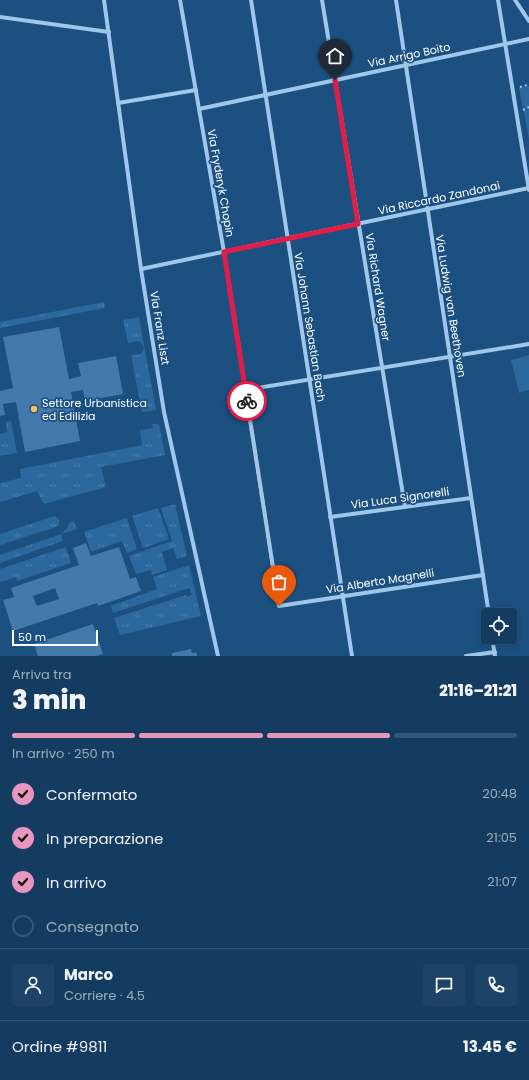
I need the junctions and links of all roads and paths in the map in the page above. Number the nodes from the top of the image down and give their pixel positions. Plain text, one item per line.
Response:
1 (104, 0) edge
2 (180, 0) edge
3 (251, 0) edge
4 (322, 0) edge
5 (396, 0) edge
6 (498, 0) edge
7 (515, 0) edge
8 (0, 17) edge
9 (529, 21) edge
10 (108, 32) junction
11 (529, 39) edge
12 (505, 44) junction
13 (406, 65) junction
14 (335, 80) junction
15 (196, 90) junction
16 (266, 95) junction
17 (118, 103) junction
18 (199, 109) junction
19 (529, 189) edge
20 (428, 209) junction
21 (358, 224) junction
22 (287, 239) junction
23 (224, 252) junction
24 (141, 269) junction
25 (529, 344) edge
26 (450, 357) junction
27 (382, 368) junction
28 (309, 380) junction
29 (245, 390) junction
30 (471, 498) junction
31 (405, 507) junction
32 (330, 516) junction
33 (483, 575) junction
34 (343, 596) junction
35 (279, 606) joint
36 (488, 608) edge
37 (493, 644) edge
38 (495, 654) edge
39 (218, 656) edge
40 (352, 656) edge
41 (466, 656) edge

1 - 10 street, Via Franz Liszt
2 - 15 street, Via Fryderyk Chopin
3 - 16 street, Via Johann Sebastian Bach
4 - 14 street, Via Richard Wagner
5 - 13 street, Via Ludwig van Beethoven
6 - 12 street
7 - 9 street
8 - 10 street
10 - 17 street, Via Franz Liszt
11 - 12 street, Via Arrigo Boito
12 - 13 street, Via Arrigo Boito
12 - 19 street
13 - 14 street, Via Arrigo Boito
13 - 20 street, Via Ludwig van Beethoven
14 - 16 street, Via Arrigo Boito
14 - 21 street, Via Richard Wagner
15 - 17 street
15 - 18 street, Via Fryderyk Chopin
16 - 18 street, Via Arrigo Boito
16 - 22 street, Via Johann Sebastian Bach
17 - 24 street, Via Franz Liszt
18 - 23 street, Via Fryderyk Chopin
19 - 20 street, Via Riccardo Zandonai
20 - 21 street, Via Riccardo Zandonai
20 - 26 street, Via Ludwig van Beethoven
21 - 22 street, Via Riccardo Zandonai
21 - 27 street, Via Richard Wagner
22 - 23 street, Via Riccardo Zandonai
22 - 28 street, Via Johann Sebastian Bach
23 - 24 street, Via Riccardo Zandonai
23 - 29 street, Via Fryderyk Chopin
24 - 39 street, Via Franz Liszt
25 - 26 street
26 - 27 street
26 - 30 street, Via Ludwig van Beethoven
27 - 28 street
27 - 31 street, Via Richard Wagner
28 - 29 street
28 - 32 street, Via Johann Sebastian Bach
29 - 35 street, Via Fryderyk Chopin
30 - 31 street, Via Luca Signorelli
30 - 33 street, Via Ludwig van Beethoven
31 - 32 street, Via Luca Signorelli
32 - 34 street, Via Johann Sebastian Bach
33 - 34 street, Via Alberto Magnelli
33 - 36 street, Via Ludwig van Beethoven
34 - 35 street, Via Alberto Magnelli
34 - 40 street, Via Johann Sebastian Bach
37 - 38 street
38 - 41 street

